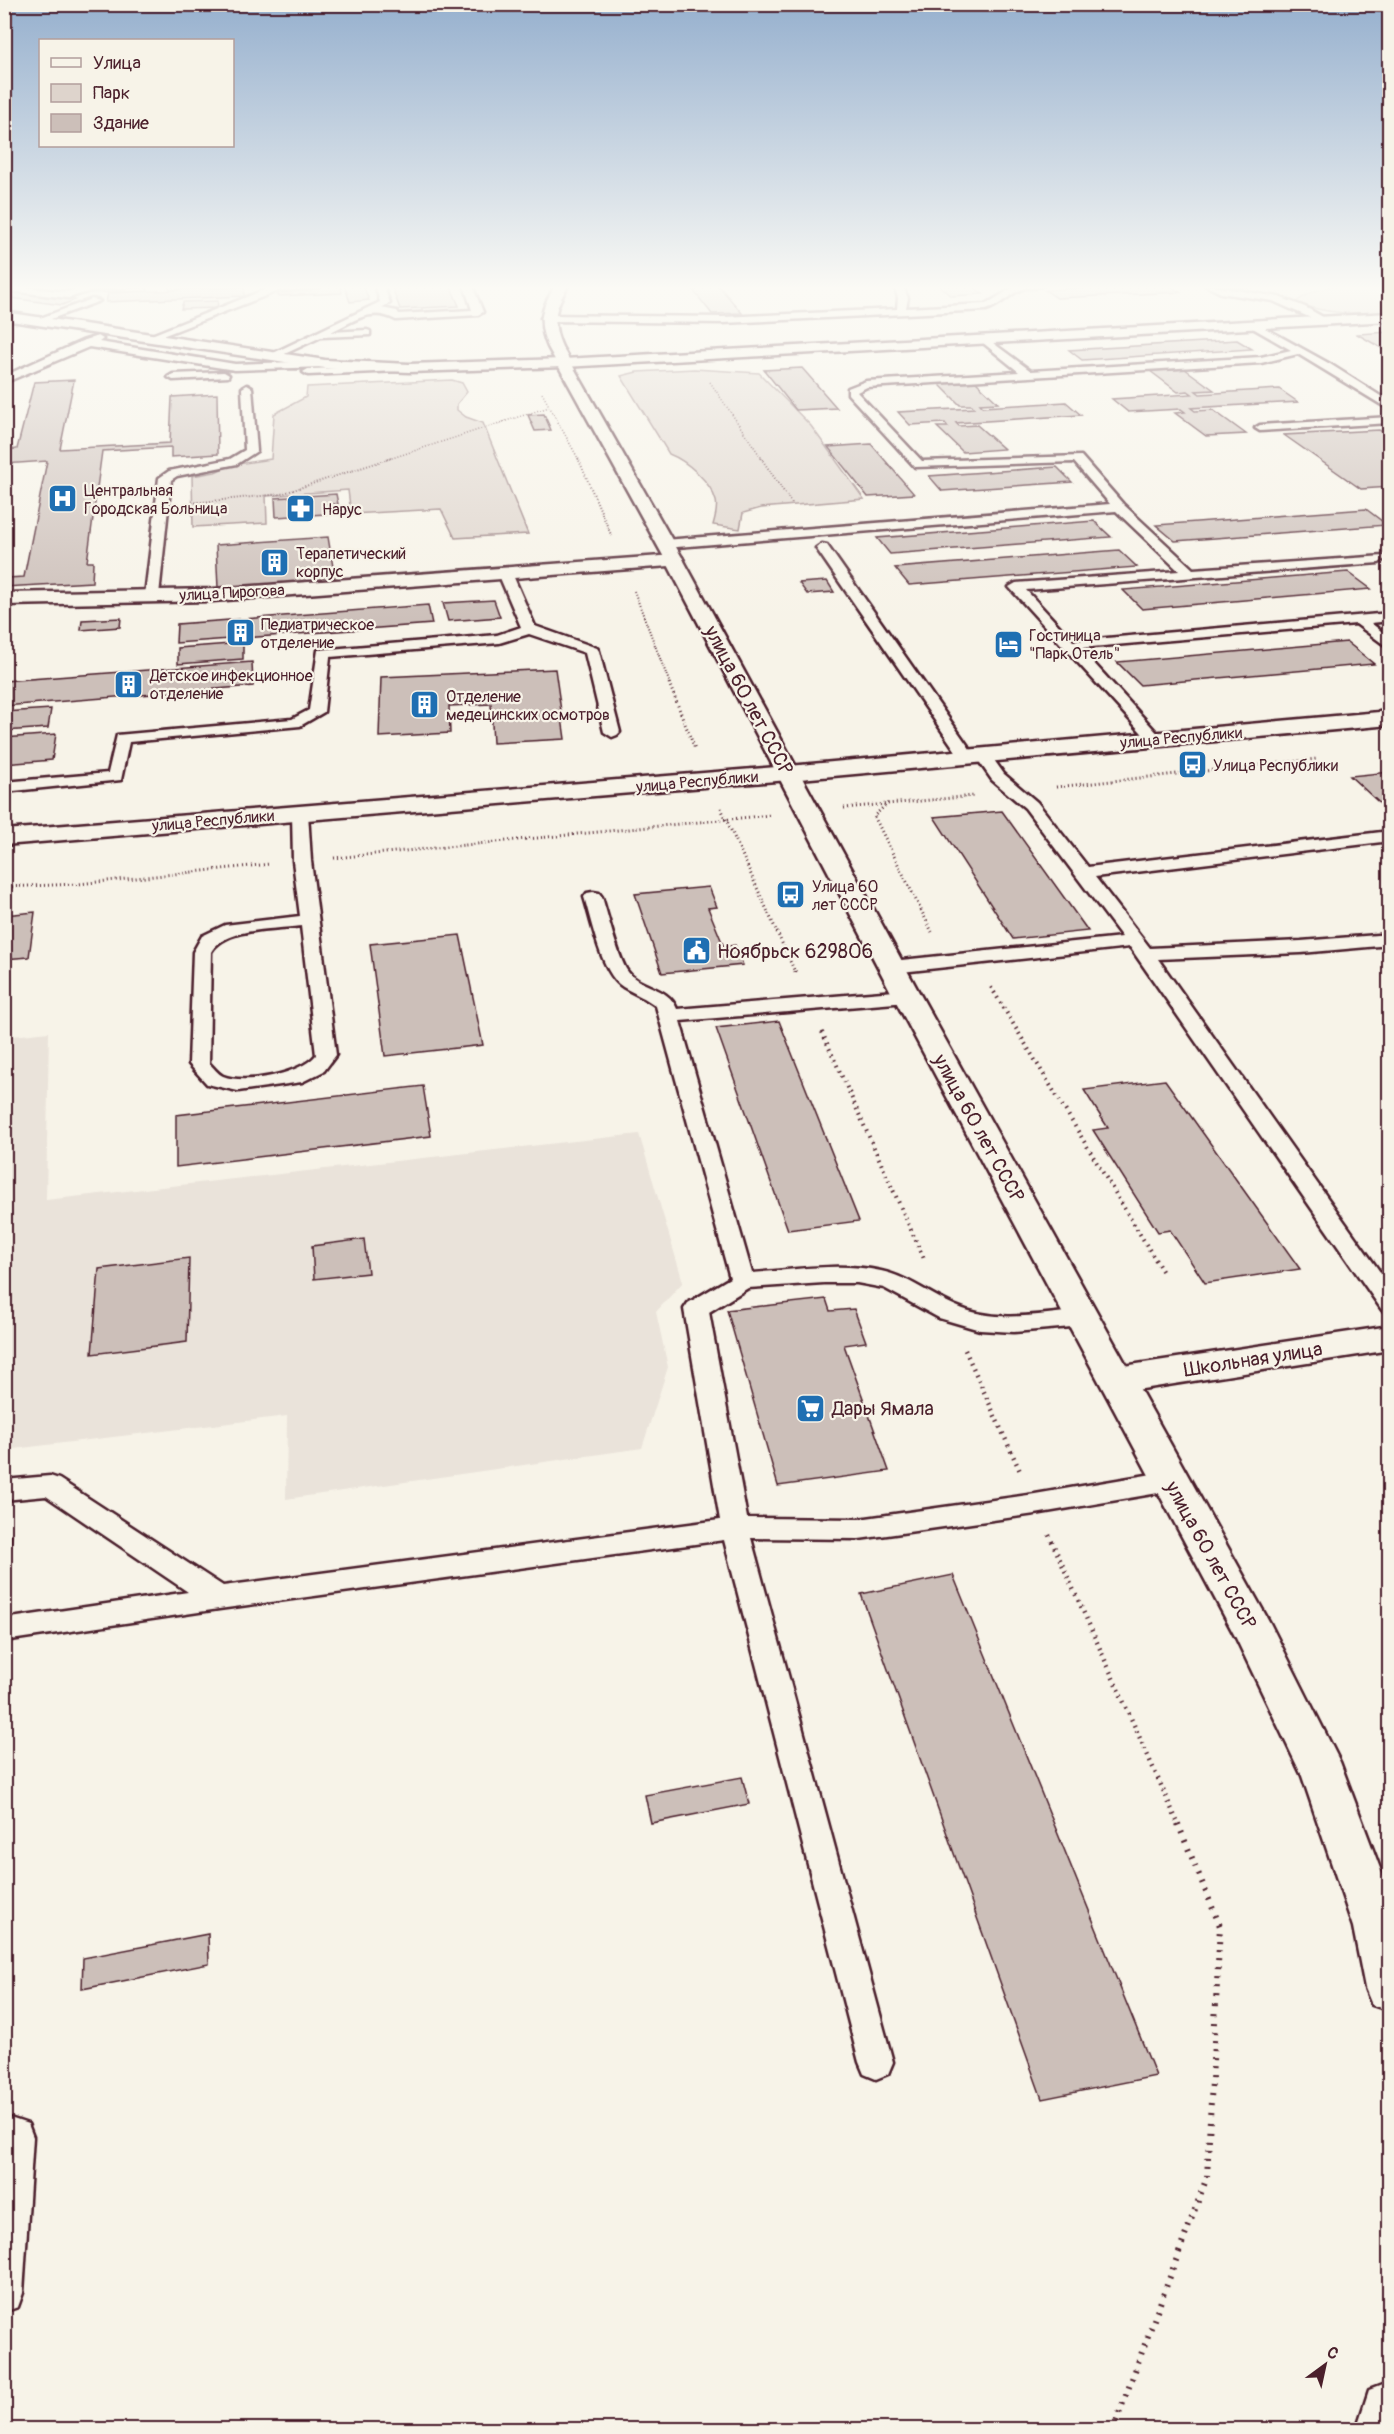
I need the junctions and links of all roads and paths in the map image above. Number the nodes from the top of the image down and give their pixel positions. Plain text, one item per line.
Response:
1 (249, 399) edge
2 (584, 399) edge
3 (721, 399) edge
4 (858, 399) edge
5 (1375, 399) edge
6 (549, 407) dead end
7 (1389, 407) edge
8 (1389, 420) edge
9 (1260, 428) dead end
10 (160, 506) junction
11 (1119, 507) junction
12 (812, 533) junction
13 (822, 548) dead end
14 (670, 552) junction
15 (1386, 561) edge
16 (505, 573) junction
17 (1189, 573) junction
18 (152, 595) junction
19 (4, 599) edge
20 (1389, 617) edge
21 (1359, 620) junction
22 (529, 629) junction
23 (1070, 645) junction
24 (1389, 645) edge
25 (1389, 718) edge
26 (612, 732) dead end
27 (1156, 740) junction
28 (976, 757) junction
29 (1324, 758) dead end
30 (789, 773) junction
31 (4, 788) edge
32 (1016, 792) junction
33 (300, 813) junction
34 (1389, 836) edge
35 (4, 838) edge
36 (302, 861) junction
37 (1082, 873) junction
38 (4, 887) edge
39 (593, 897) dead end
40 (309, 920) junction
41 (1389, 939) edge
42 (1139, 947) junction
43 (961, 960) junction
44 (892, 967) junction
45 (907, 996) junction
46 (810, 1005) junction
47 (669, 1016) junction
48 (1164, 1275) dead end
49 (743, 1281) junction
50 (1389, 1304) edge
51 (947, 1312) junction
52 (1083, 1318) junction
53 (1389, 1338) edge
54 (1117, 1380) junction
55 (1170, 1481) junction
56 (4, 1490) edge
57 (1035, 1504) junction
58 (735, 1528) junction
59 (219, 1598) junction
60 (4, 1630) edge
61 (1383, 1927) edge
62 (1389, 1988) edge
63 (876, 2062) dead end
64 (4, 2134) edge
65 (4, 2294) edge
66 (1389, 2411) edge
67 (1113, 2430) edge
68 (1385, 2430) edge

1 - 10 lane
2 - 14 main road, улица 60 лет СССР
3 - 12 path
4 - 11 lane
5 - 7 lane
6 - 10 path
8 - 9 lane
10 - 18 lane
11 - 12 lane
11 - 17 lane
12 - 14 lane
13 - 28 lane
14 - 16 main road, улица Пирогова
14 - 30 main road, улица 60 лет СССР
15 - 17 lane
16 - 18 main road, улица Пирогова
16 - 22 lane
17 - 23 lane
18 - 19 main road, улица Пирогова
20 - 21 lane
21 - 23 lane
21 - 24 lane
22 - 26 lane
22 - 31 lane
23 - 27 lane
25 - 27 main road, улица Республики
27 - 28 main road, улица Республики
28 - 30 main road, улица Республики
28 - 32 lane
29 - 32 path
30 - 33 main road, улица Республики
30 - 44 main road, улица 60 лет СССР
32 - 37 lane
32 - 43 path
33 - 35 main road, улица Республики
33 - 36 lane
34 - 37 lane
36 - 38 path
36 - 40 lane
36 - 46 path
37 - 42 lane
39 - 47 lane
40 - 40 lane
41 - 42 lane
42 - 43 lane
42 - 50 lane
43 - 44 lane
43 - 48 path
44 - 45 main road, улица 60 лет СССР
45 - 46 lane
45 - 52 main road, улица 60 лет СССР
46 - 47 lane
46 - 51 path
47 - 49 lane
49 - 51 lane
49 - 58 lane
51 - 52 lane
51 - 57 path
52 - 54 main road, улица 60 лет СССР
53 - 54 main road, Школьная улица
54 - 55 main road, улица 60 лет СССР
55 - 57 lane
55 - 61 main road, улица 60 лет СССР
56 - 59 lane
57 - 58 lane
57 - 67 path
58 - 59 lane
58 - 63 lane
59 - 60 lane
61 - 62 main road, улица 60 лет СССР
64 - 65 lane
66 - 68 main road

